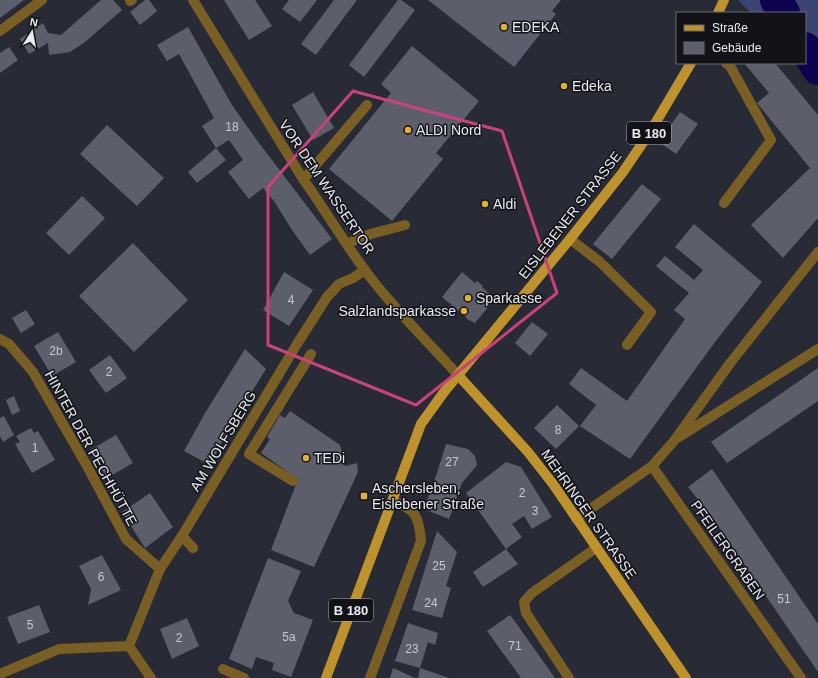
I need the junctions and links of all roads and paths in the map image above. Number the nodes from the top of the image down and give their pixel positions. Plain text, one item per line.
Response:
1 (42, 0) edge
2 (193, 0) edge
3 (724, 0) edge
4 (718, 12) edge
5 (0, 31) edge
6 (690, 64) edge
7 (727, 64) edge
8 (367, 104) dead end
9 (303, 179) junction
10 (724, 203) dead end
11 (405, 224) dead end
12 (570, 239) junction
13 (347, 244) junction
14 (818, 252) edge
15 (365, 270) junction
16 (0, 338) edge
17 (627, 345) dead end
18 (818, 350) edge
19 (311, 354) dead end
20 (458, 375) junction
21 (674, 441) junction
22 (652, 466) junction
23 (293, 481) dead end
24 (392, 500) junction
25 (576, 519) junction
26 (182, 536) junction
27 (194, 548) dead end
28 (596, 548) junction
29 (160, 569) junction
30 (129, 646) junction
31 (223, 669) dead end
32 (0, 674) edge
33 (151, 678) edge
34 (244, 678) edge
35 (326, 678) edge
36 (370, 678) edge
37 (569, 678) edge
38 (686, 678) edge
39 (801, 678) edge

1 - 5 street
2 - 9 street, VOR DEM WASSERTOR
3 - 4 main road
6 - 12 main road, EISLEBENER STRASSE / B 180
7 - 10 street
8 - 9 street
9 - 13 street, VOR DEM WASSERTOR
11 - 13 street
12 - 17 street
12 - 20 main road, EISLEBENER STRASSE / B 180
13 - 15 street, VOR DEM WASSERTOR
14 - 21 street
15 - 20 street, VOR DEM WASSERTOR
15 - 26 street, AM WOLFSBERG
16 - 29 street, HINTER DER PECHHÜTTE
18 - 21 street
19 - 23 street
20 - 24 main road, EISLEBENER STRASSE / B 180
20 - 25 main road, MEHRINGER STRASSE
21 - 22 street
22 - 25 street
22 - 39 street, PFEILERGRABEN
24 - 35 main road, EISLEBENER STRASSE / B 180
24 - 36 street
25 - 28 main road, MEHRINGER STRASSE
26 - 27 street
26 - 29 street, AM WOLFSBERG
28 - 37 street
28 - 38 main road, MEHRINGER STRASSE
29 - 30 street, AM WOLFSBERG
30 - 32 street
30 - 33 street
31 - 34 street

